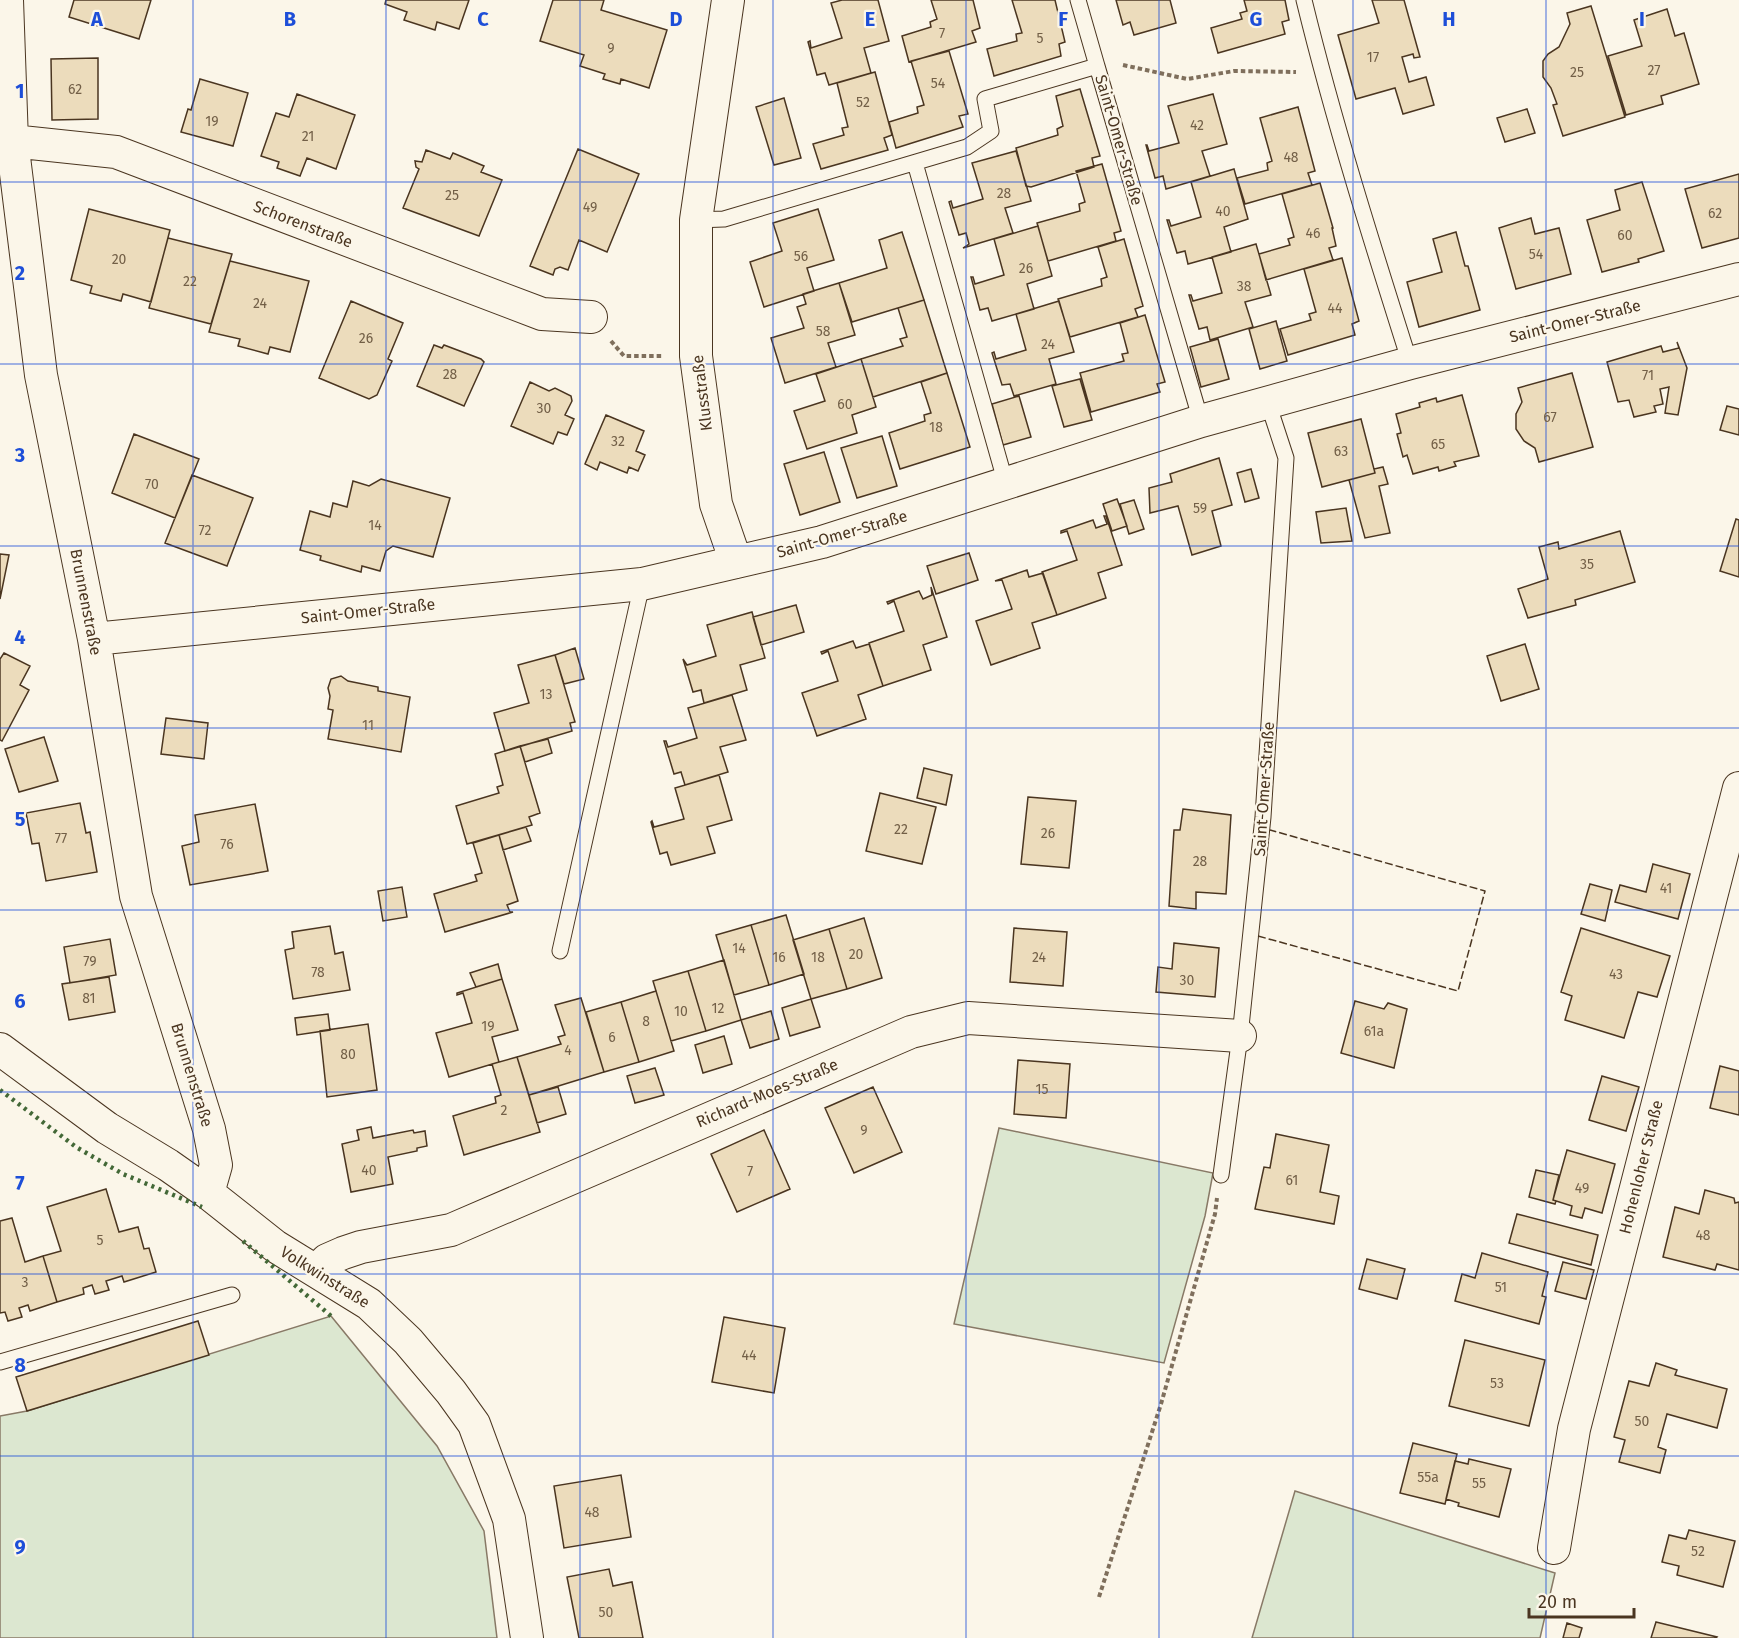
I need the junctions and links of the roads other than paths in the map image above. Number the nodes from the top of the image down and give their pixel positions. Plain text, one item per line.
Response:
1 (7, 0) edge
2 (728, 0) edge
3 (1078, 0) edge
4 (1304, 0) edge
5 (4, 57) edge
6 (1097, 66) junction
7 (12, 141) junction
8 (915, 163) junction
9 (696, 220) junction
10 (1739, 279) edge
11 (591, 317) dead end
12 (1410, 363) junction
13 (1268, 403) junction
14 (1202, 422) junction
15 (1006, 484) junction
16 (736, 562) junction
17 (642, 584) junction
18 (94, 639) junction
19 (1739, 788) edge
20 (560, 951) dead end
21 (1240, 1036) junction
22 (0, 1049) edge
23 (1221, 1175) road end
24 (208, 1193) junction
25 (317, 1270) junction
26 (232, 1295) dead end
27 (0, 1362) edge
28 (1554, 1548) dead end
29 (527, 1638) edge

1 - 5 street, Brunnenstraße
2 - 9 street, Klusstraße
3 - 6 lane, Saint-Omer-Straße
4 - 12 lane
5 - 7 street, Brunnenstraße
6 - 8 lane
6 - 14 lane, Saint-Omer-Straße
7 - 11 street, Schorenstraße
7 - 18 street, Brunnenstraße
8 - 9 lane
8 - 15 lane
9 - 16 street, Klusstraße
10 - 12 street, Saint-Omer-Straße
12 - 13 street, Saint-Omer-Straße
13 - 14 street, Saint-Omer-Straße
13 - 21 lane, Saint-Omer-Straße
14 - 15 street, Saint-Omer-Straße
15 - 16 street, Saint-Omer-Straße
16 - 17 street, Saint-Omer-Straße
17 - 18 street, Saint-Omer-Straße
17 - 20 lane
18 - 24 street, Brunnenstraße
19 - 28 street, Hohenloher Straße
21 - 23 lane, Saint-Omer-Straße
21 - 25 street, Richard-Moes-Straße
22 - 24 street, Volkwinstraße
24 - 25 street, Volkwinstraße
25 - 29 street, Volkwinstraße
26 - 27 lane

